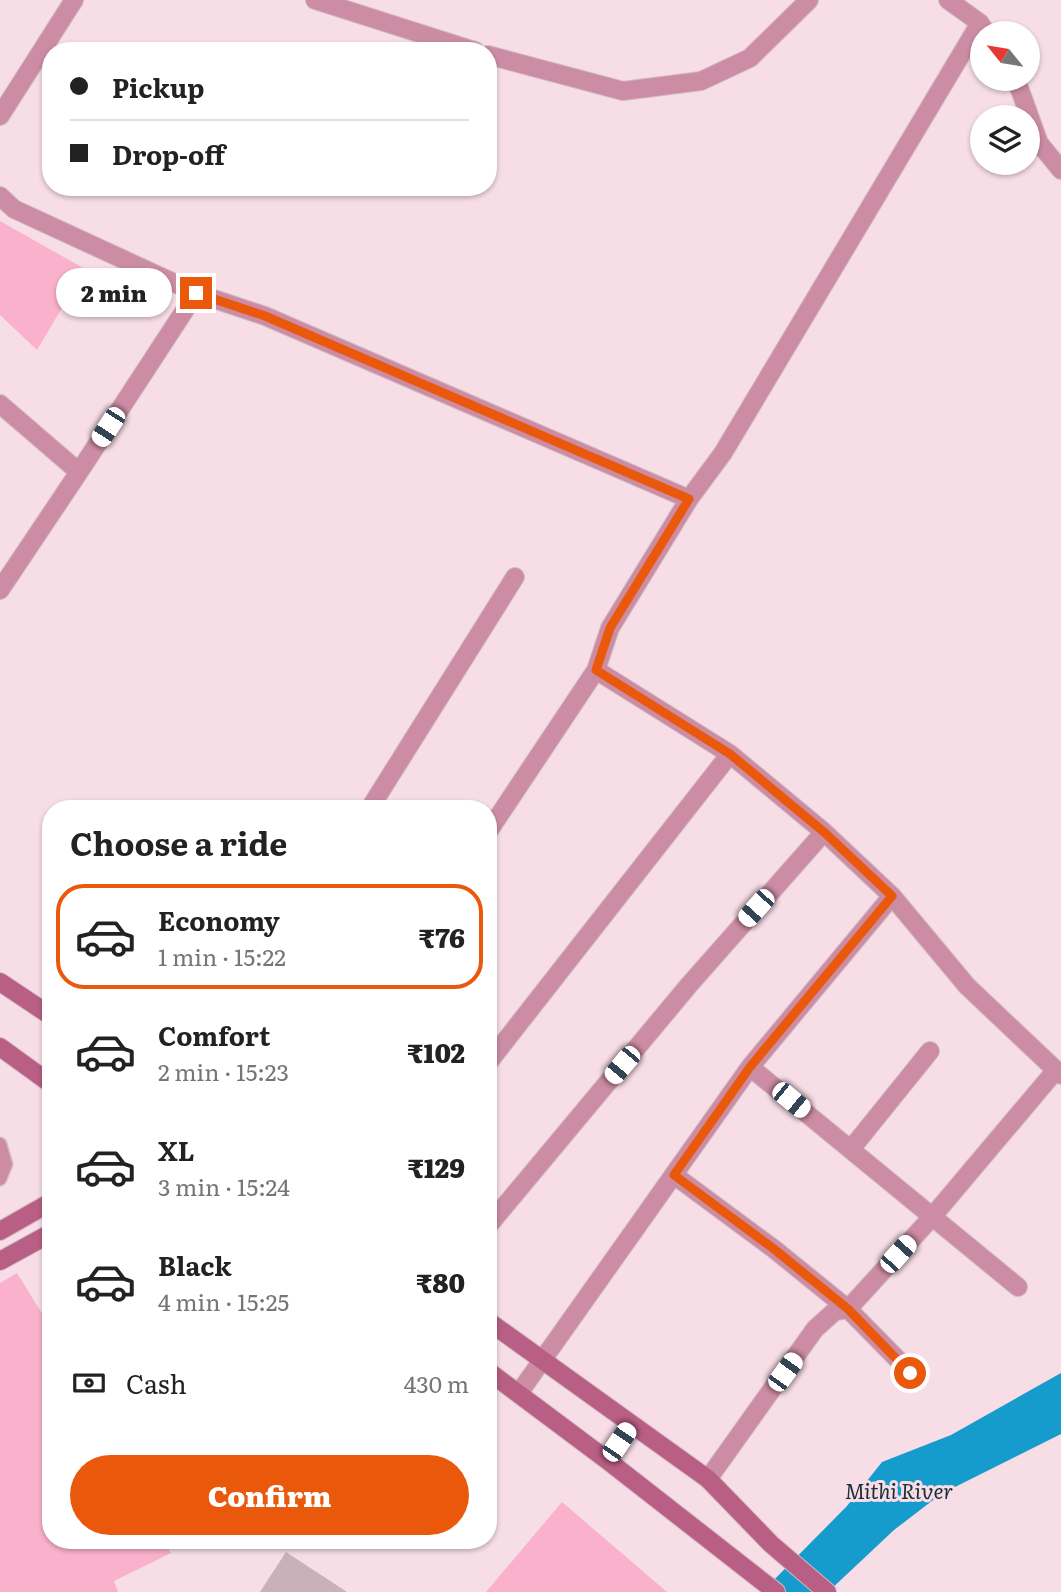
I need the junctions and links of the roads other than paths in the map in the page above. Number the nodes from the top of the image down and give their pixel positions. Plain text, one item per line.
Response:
1 (74, 0) edge
2 (315, 0) edge
3 (809, 0) edge
4 (948, 0) edge
5 (974, 21) edge
6 (47, 42) edge
7 (447, 42) edge
8 (970, 49) edge
9 (42, 50) edge
10 (497, 57) edge
11 (1020, 91) edge
12 (0, 116) edge
13 (1061, 170) edge
14 (0, 196) edge
15 (196, 293) junction
16 (0, 404) edge
17 (79, 472) junction
18 (689, 499) junction
19 (515, 577) dead end
20 (0, 590) edge
21 (596, 670) junction
22 (730, 754) junction
23 (375, 800) edge
24 (497, 818) edge
25 (824, 832) junction
26 (892, 896) junction
27 (0, 982) edge
28 (42, 1010) edge
29 (0, 1047) edge
30 (930, 1051) dead end
31 (497, 1052) edge
32 (750, 1067) junction
33 (1059, 1073) edge
34 (42, 1077) edge
35 (0, 1144) edge
36 (851, 1149) junction
37 (674, 1175) junction
38 (0, 1180) edge
39 (42, 1207) edge
40 (497, 1215) edge
41 (932, 1217) junction
42 (18, 1221) junction
43 (0, 1231) edge
44 (42, 1238) edge
45 (30, 1244) junction
46 (0, 1261) edge
47 (1018, 1287) dead end
48 (848, 1309) junction
49 (497, 1328) edge
50 (541, 1360) junction
51 (910, 1373) dead end
52 (497, 1377) edge
53 (519, 1393) junction
54 (631, 1424) junction
55 (607, 1460) junction
56 (708, 1479) junction
57 (776, 1592) edge
58 (827, 1592) edge

1 - 6 street
2 - 7 street
3 - 10 street
4 - 5 street
8 - 18 street
9 - 12 street
11 - 13 street
14 - 15 street
15 - 17 street
15 - 18 street
16 - 17 street
17 - 20 street
18 - 21 street
19 - 23 street
21 - 22 street
21 - 24 street
22 - 25 street
22 - 31 street
25 - 26 street
25 - 40 street
26 - 32 street
26 - 33 street
27 - 28 main road
29 - 34 main road
30 - 36 street
32 - 36 street
32 - 37 street
33 - 41 street
35 - 38 lane
36 - 41 street
37 - 48 street
37 - 50 street
39 - 42 main road
41 - 47 street
41 - 48 street
42 - 43 main road
42 - 45 main road
44 - 45 main road
45 - 46 main road
48 - 51 street
48 - 56 street
49 - 50 main road
50 - 53 street
50 - 54 main road
52 - 53 main road
53 - 55 main road
54 - 55 main road
54 - 56 main road
55 - 57 main road
56 - 58 main road

